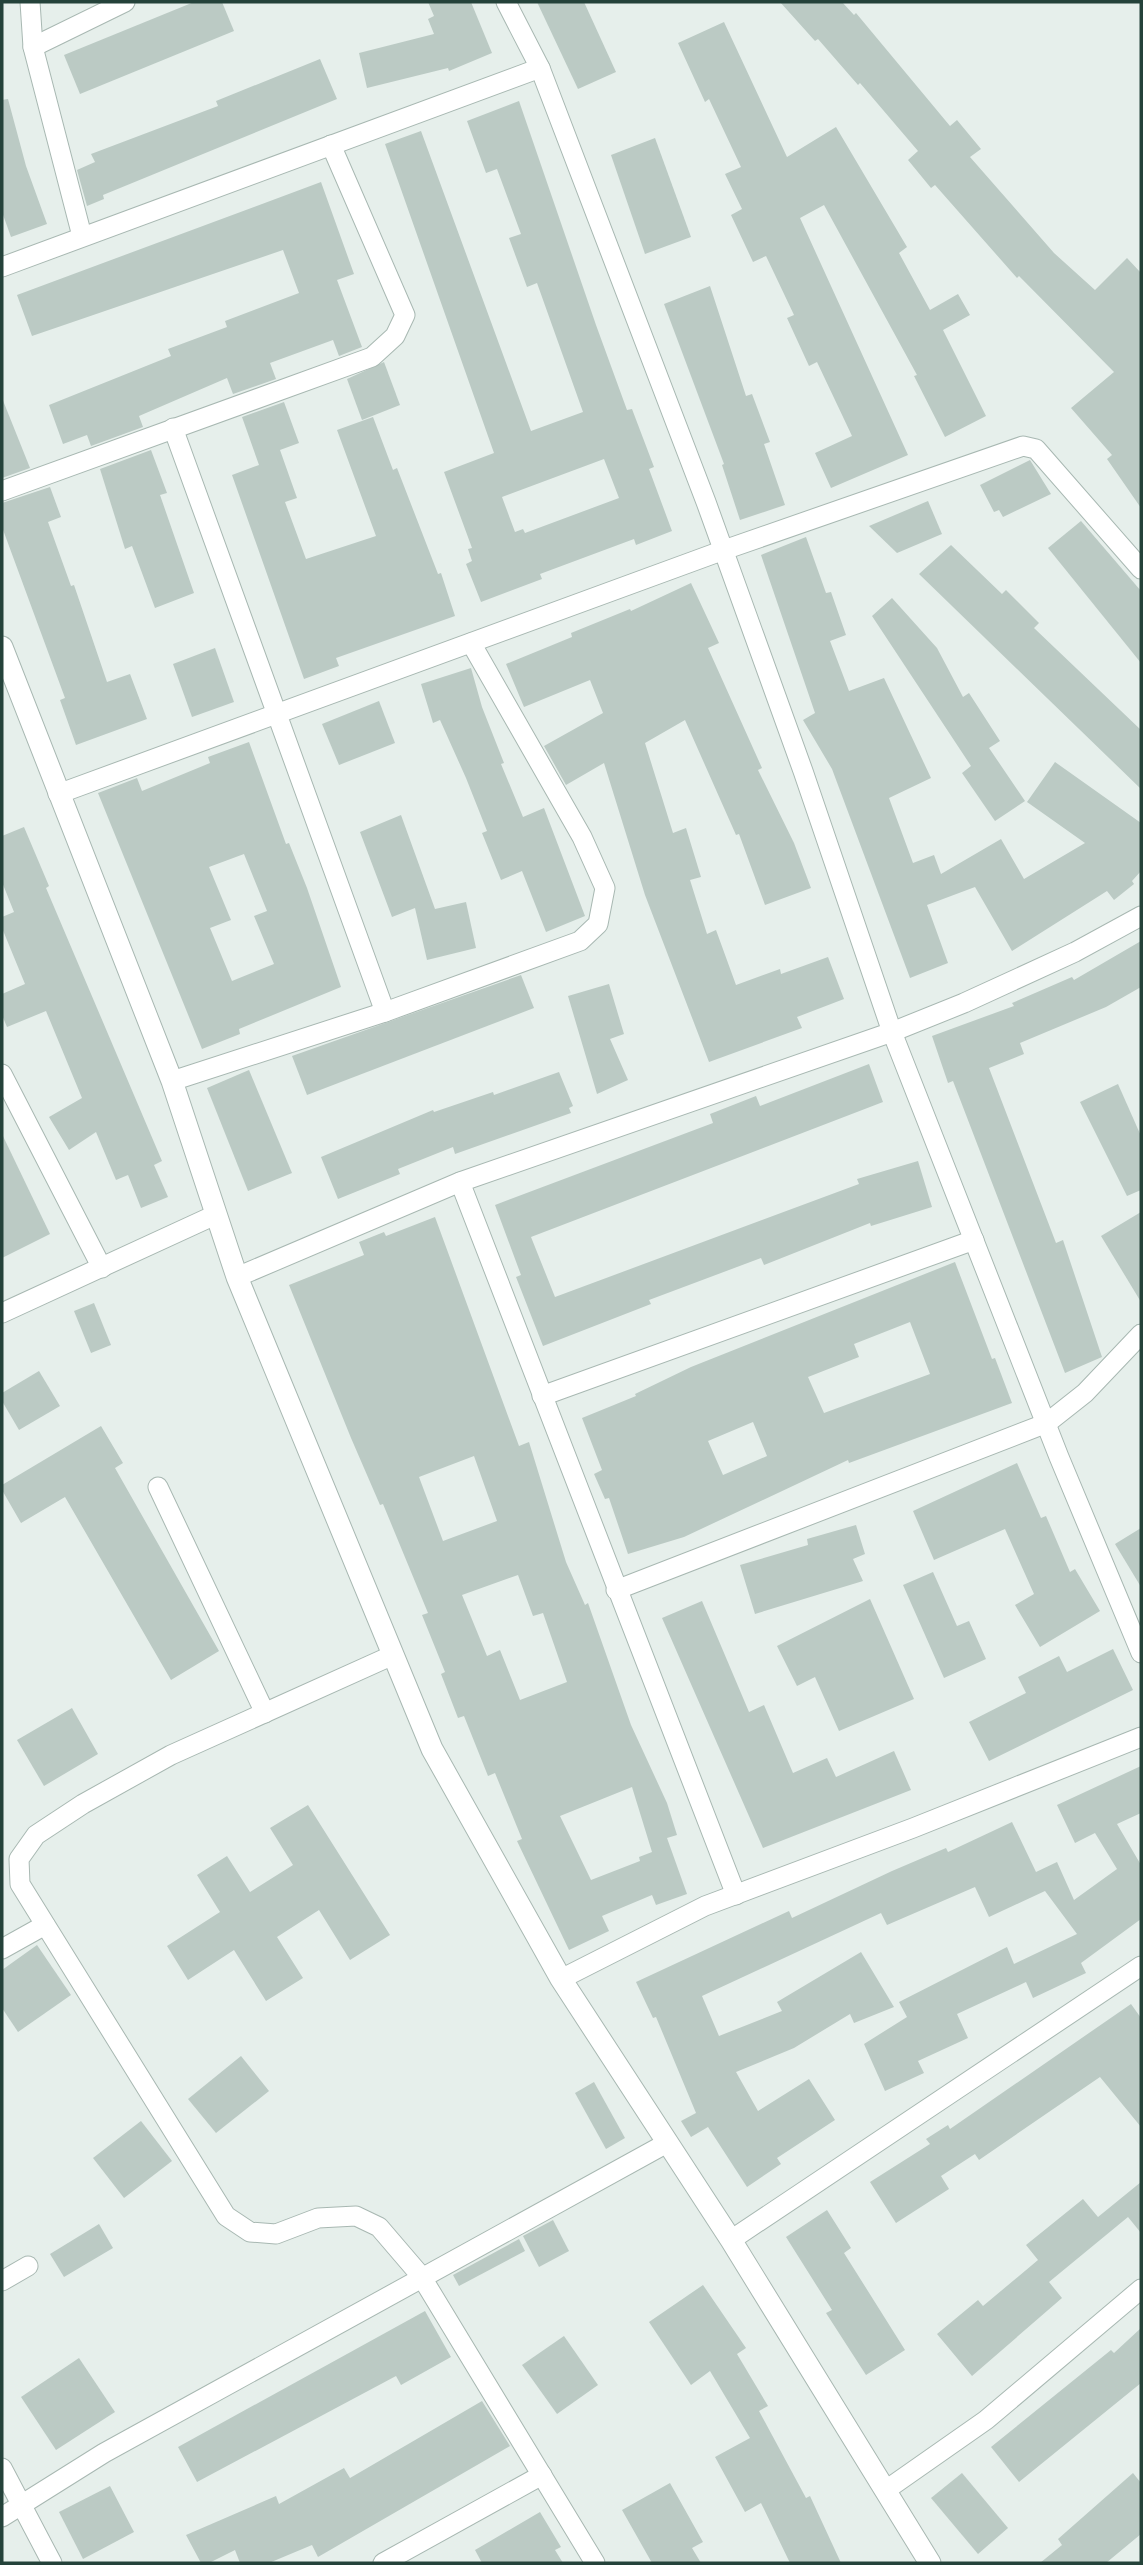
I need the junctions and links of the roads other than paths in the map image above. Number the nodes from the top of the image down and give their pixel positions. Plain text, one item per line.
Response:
1 (30, 2) edge
2 (125, 2) edge
3 (506, 2) edge
4 (33, 47) junction
5 (540, 68) junction
6 (331, 145) junction
7 (82, 236) junction
8 (2, 267) edge
9 (173, 428) junction
10 (2, 491) edge
11 (724, 550) junction
12 (1141, 569) edge
13 (471, 643) junction
14 (2, 647) edge
15 (278, 714) junction
16 (58, 793) junction
17 (1140, 919) edge
18 (385, 1012) junction
19 (892, 1032) junction
20 (2, 1074) edge
21 (172, 1081) junction
22 (460, 1182) junction
23 (215, 1215) junction
24 (974, 1240) junction
25 (102, 1268) junction
26 (237, 1277) junction
27 (2, 1313) edge
28 (1141, 1334) edge
29 (542, 1396) junction
30 (1047, 1423) junction
31 (158, 1487) dead end
32 (616, 1590) junction
33 (1141, 1653) edge
34 (393, 1655) junction
35 (265, 1713) junction
36 (1141, 1737) edge
37 (736, 1895) junction
38 (45, 1925) junction
39 (2, 1949) edge
40 (1141, 1966) edge
41 (561, 1979) junction
42 (667, 2143) junction
43 (731, 2240) junction
44 (28, 2266) dead end
45 (421, 2276) junction
46 (2, 2281) edge
47 (1141, 2289) edge
48 (2, 2468) edge
49 (542, 2475) junction
50 (886, 2490) junction
51 (22, 2505) junction
52 (2, 2517) edge
53 (52, 2563) edge
54 (383, 2563) edge
55 (596, 2563) edge
56 (930, 2563) edge

1 - 4 street
2 - 4 street
3 - 5 street
4 - 7 street
5 - 6 street
5 - 11 street
6 - 7 street
6 - 9 street
7 - 8 street
9 - 10 street
9 - 15 street
11 - 12 street
11 - 13 street
11 - 19 street
13 - 15 street
13 - 18 street
14 - 16 street
15 - 16 street
15 - 18 street
16 - 21 street
17 - 19 street
18 - 21 street
19 - 22 street
19 - 24 street
20 - 25 street
21 - 23 street
22 - 26 street
22 - 29 street
23 - 25 street
23 - 26 street
24 - 29 street
24 - 30 street
25 - 27 street
26 - 34 street
28 - 30 street
29 - 32 street
30 - 32 street
30 - 33 street
31 - 35 street
32 - 37 street
34 - 35 street
34 - 41 street
35 - 38 street
36 - 37 street
37 - 41 street
38 - 39 street
38 - 45 street
40 - 43 street
41 - 42 street
42 - 43 street
42 - 45 street
43 - 50 street
44 - 46 street
45 - 49 street
45 - 51 street
47 - 50 street
48 - 51 street
49 - 54 street
49 - 55 street
50 - 56 street
51 - 52 street
51 - 53 street

